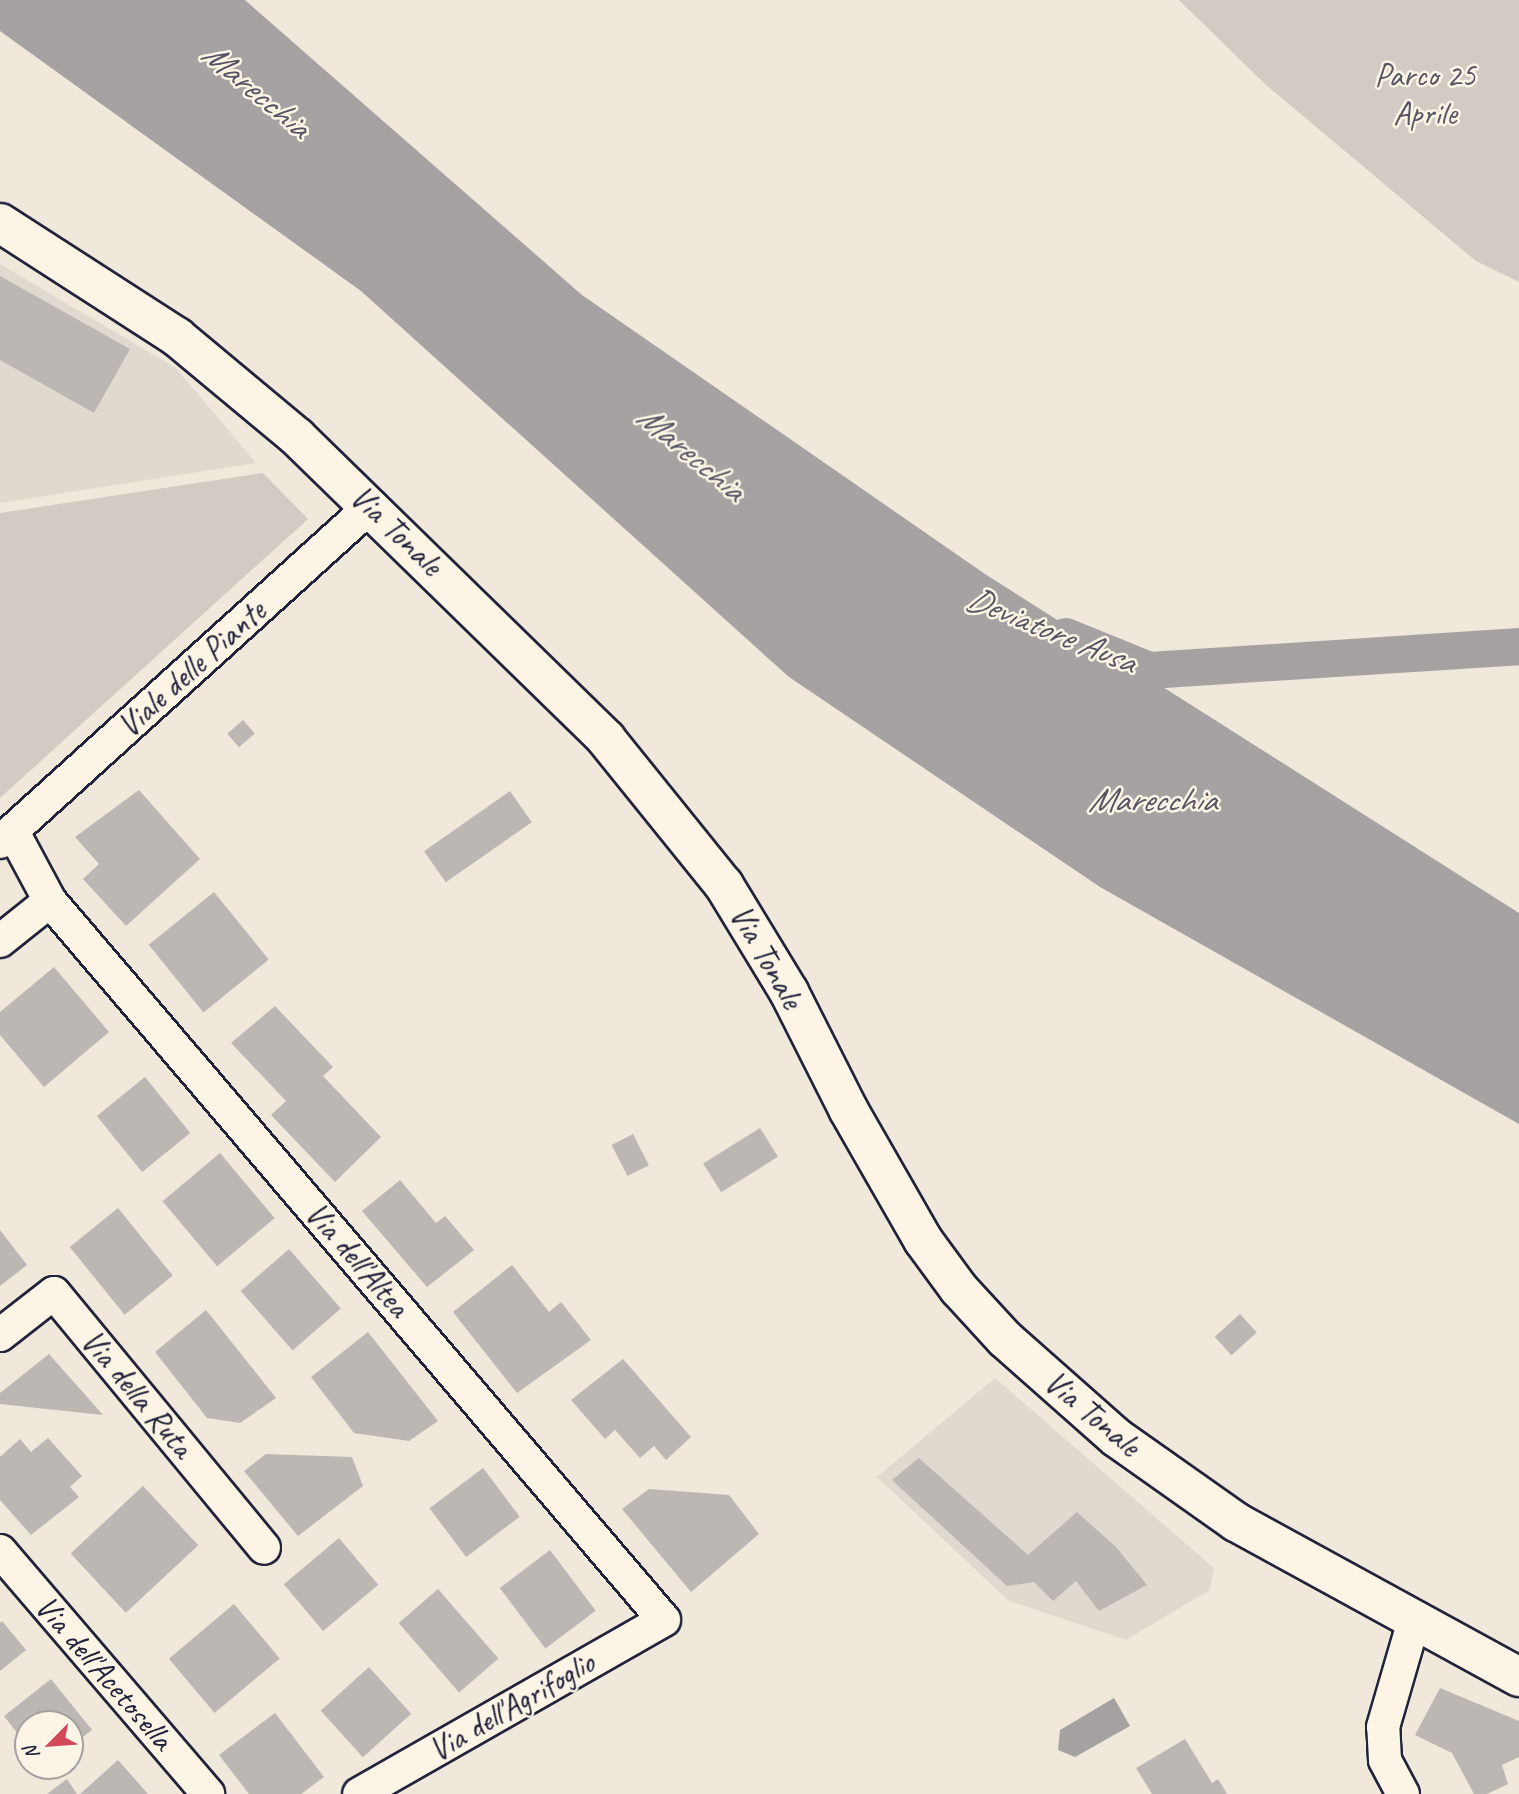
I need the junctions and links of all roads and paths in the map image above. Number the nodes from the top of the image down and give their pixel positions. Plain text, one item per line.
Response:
1 (0, 223) edge
2 (371, 506) junction
3 (6, 837) edge
4 (50, 901) junction
5 (0, 942) edge
6 (0, 1335) edge
7 (264, 1548) dead end
8 (0, 1551) edge
9 (664, 1620) joint
10 (1414, 1620) junction
11 (1519, 1677) edge
12 (208, 1794) edge
13 (359, 1794) edge
14 (1403, 1794) edge

1 - 2 street, Via Tonale
2 - 3 street, Viale delle Piante
2 - 10 street, Via Tonale
3 - 4 street, Viale delle Piante
4 - 5 street
4 - 9 street, Via dell'Altea
6 - 7 street, Via della Ruta
8 - 12 street, Via dell'Acetosella
9 - 13 street, Via dell'Agrifoglio
10 - 11 street, Via Tonale
10 - 14 street

